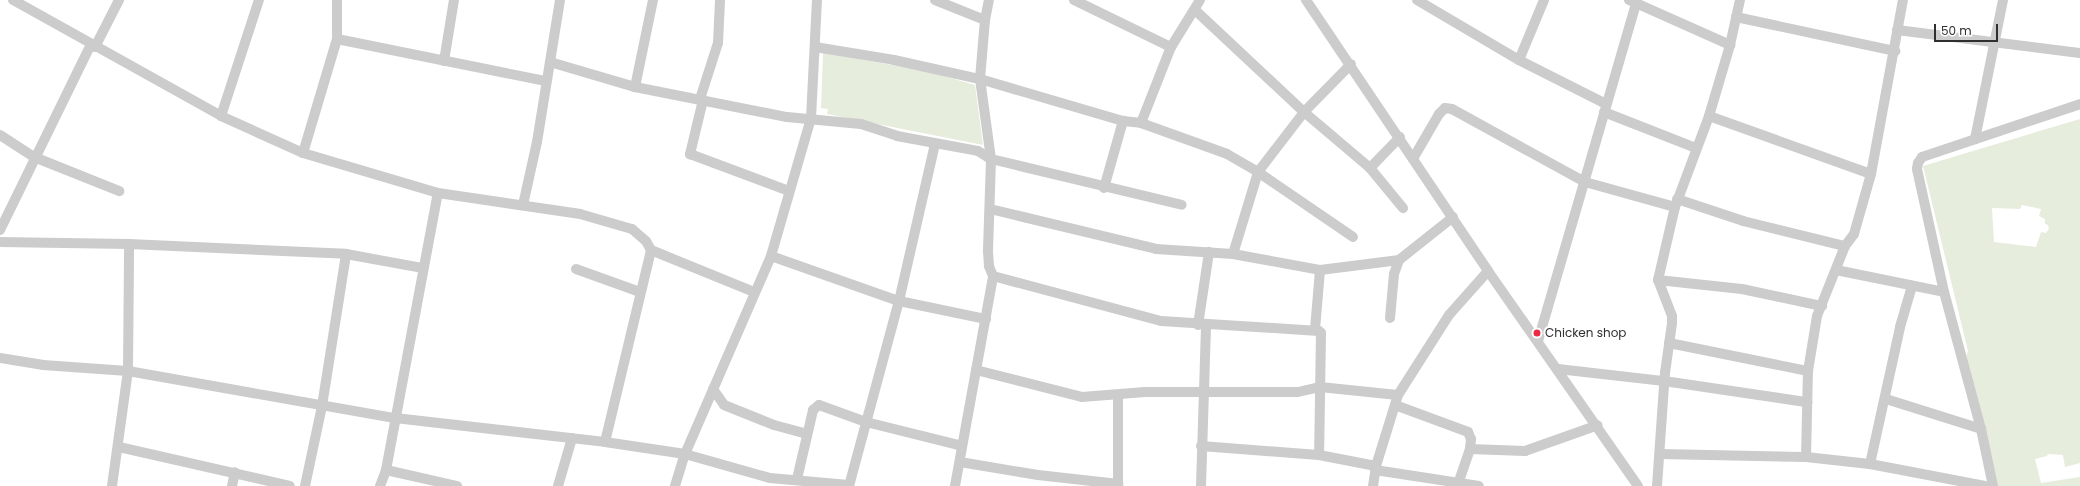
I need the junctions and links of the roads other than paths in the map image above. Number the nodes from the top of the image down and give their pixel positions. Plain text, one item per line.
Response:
1 (119, 0) edge
2 (259, 0) edge
3 (338, 0) edge
4 (454, 0) edge
5 (560, 0) edge
6 (653, 0) edge
7 (720, 0) edge
8 (817, 0) edge
9 (935, 0) edge
10 (989, 0) edge
11 (1074, 0) edge
12 (1200, 0) edge
13 (1306, 0) edge
14 (1417, 0) edge
15 (1544, 0) edge
16 (1740, 0) edge
17 (1903, 0) edge
18 (2003, 0) edge
19 (20, 1) edge
20 (1634, 1) edge
21 (1195, 10) junction
22 (1736, 17) junction
23 (984, 20) junction
24 (1897, 30) junction
25 (337, 39) junction
26 (1993, 44) junction
27 (1730, 45) junction
28 (93, 46) junction
29 (815, 47) junction
30 (1171, 47) junction
31 (1895, 51) junction
32 (2080, 53) edge
33 (1519, 60) junction
34 (444, 61) junction
35 (550, 62) junction
36 (1351, 64) junction
37 (980, 79) junction
38 (545, 81) junction
39 (635, 87) junction
40 (702, 100) junction
41 (2080, 104) edge
42 (1605, 108) junction
43 (1304, 112) junction
44 (221, 116) junction
45 (1709, 116) junction
46 (811, 118) junction
47 (1123, 121) junction
48 (1141, 124) junction
49 (0, 135) edge
50 (1400, 137) junction
51 (1975, 139) junction
52 (935, 144) junction
53 (1696, 148) junction
54 (303, 153) junction
55 (34, 157) junction
56 (1414, 157) junction
57 (991, 159) junction
58 (1370, 168) junction
59 (1258, 172) junction
60 (1871, 174) junction
61 (1585, 182) junction
62 (1104, 188) junction
63 (119, 191) dead end
64 (789, 191) junction
65 (438, 193) junction
66 (1676, 203) junction
67 (523, 205) junction
68 (1182, 205) dead end
69 (1403, 208) dead end
70 (990, 209) junction
71 (1453, 217) junction
72 (0, 230) edge
73 (1353, 237) dead end
74 (0, 242) edge
75 (129, 244) junction
76 (1845, 246) junction
77 (651, 250) junction
78 (1209, 252) junction
79 (346, 254) junction
80 (1233, 254) junction
81 (771, 256) junction
82 (1399, 260) junction
83 (422, 268) junction
84 (576, 269) dead end
85 (1320, 270) junction
86 (1836, 270) junction
87 (1488, 271) junction
88 (993, 276) junction
89 (1658, 280) junction
90 (1912, 286) junction
91 (640, 292) junction
92 (754, 292) junction
93 (1944, 292) junction
94 (899, 301) junction
95 (1822, 306) junction
96 (1390, 318) dead end
97 (986, 319) junction
98 (1202, 325) junction
99 (1315, 329) junction
100 (1538, 341) junction
101 (1669, 343) junction
102 (0, 358) edge
103 (1558, 369) junction
104 (976, 370) junction
105 (128, 371) junction
106 (1808, 371) junction
107 (1664, 381) junction
108 (1320, 387) junction
109 (713, 389) junction
110 (1202, 391) junction
111 (1118, 394) junction
112 (1398, 395) junction
113 (1886, 399) junction
114 (1807, 402) junction
115 (1395, 405) junction
116 (322, 406) junction
117 (395, 418) junction
118 (866, 422) junction
119 (1598, 425) junction
120 (1981, 430) junction
121 (807, 434) junction
122 (572, 438) junction
123 (605, 442) junction
124 (962, 446) junction
125 (1201, 446) junction
126 (119, 447) junction
127 (1470, 449) junction
128 (685, 454) junction
129 (1660, 454) junction
130 (1319, 455) junction
131 (1806, 457) junction
132 (960, 462) junction
133 (1870, 464) junction
134 (1375, 468) junction
135 (386, 470) junction
136 (235, 472) junction
137 (797, 479) junction
138 (771, 482) edge
139 (1458, 482) junction
140 (1443, 483) edge
141 (849, 485) edge
142 (112, 486) edge
143 (232, 486) edge
144 (290, 486) edge
145 (305, 486) edge
146 (380, 486) edge
147 (457, 486) edge
148 (558, 486) edge
149 (675, 486) edge
150 (955, 486) edge
151 (1201, 486) edge
152 (1373, 486) edge
153 (1479, 486) edge
154 (1638, 486) edge
155 (1657, 486) edge
156 (1985, 486) edge
157 (1993, 486) edge

1 - 28 street
2 - 44 street
3 - 25 street
4 - 34 street
5 - 35 street
6 - 39 street
7 - 40 street
8 - 29 street
9 - 23 street
10 - 23 street
11 - 30 street
12 - 21 street
13 - 36 street
14 - 33 street
15 - 33 street
16 - 22 street
17 - 24 street
18 - 26 street
19 - 28 street
20 - 27 street
20 - 42 street
21 - 30 street
21 - 43 street
22 - 27 street
22 - 31 street
23 - 37 street
24 - 26 street
24 - 31 street
25 - 34 street
25 - 54 street
26 - 32 street
26 - 51 street
27 - 45 street
28 - 44 street
28 - 55 street
29 - 37 street
29 - 46 street
30 - 48 street
31 - 60 street
33 - 42 street
34 - 38 street
35 - 38 street
35 - 39 street
36 - 43 street
36 - 50 street
37 - 47 street
37 - 57 street
38 - 67 street
39 - 40 street
40 - 46 street
40 - 64 street
41 - 51 street
42 - 53 street
42 - 61 street
43 - 58 street
43 - 59 street
44 - 54 street
45 - 53 street
45 - 60 street
46 - 52 street
46 - 64 street
47 - 48 street
47 - 62 street
48 - 59 street
49 - 55 street
50 - 56 street
50 - 58 street
51 - 93 street
52 - 57 street
52 - 94 street
53 - 66 street
54 - 65 street
55 - 63 street
55 - 72 street
56 - 61 street
56 - 71 street
57 - 62 street
57 - 70 street
58 - 69 street
59 - 73 street
59 - 80 street
60 - 76 street
61 - 66 street
61 - 100 street
62 - 68 street
64 - 81 street
65 - 67 street
65 - 83 street
66 - 76 street
66 - 89 street
67 - 77 street
70 - 78 street
70 - 88 street
71 - 82 street
71 - 87 street
74 - 75 street
75 - 79 street
75 - 105 street
76 - 86 street
77 - 91 street
77 - 92 street
78 - 80 street
78 - 98 street
79 - 83 street
79 - 116 street
80 - 85 street
81 - 92 street
81 - 94 street
82 - 85 street
82 - 96 street
83 - 117 street
84 - 91 street
85 - 99 street
86 - 90 street
86 - 95 street
87 - 100 street
87 - 112 street
88 - 97 street
88 - 98 street
89 - 95 street
89 - 101 street
90 - 93 street
90 - 113 street
91 - 123 street
92 - 109 street
93 - 120 street
94 - 97 street
94 - 118 street
95 - 106 street
97 - 104 street
98 - 99 street
98 - 110 street
99 - 108 street
100 - 103 street
101 - 106 street
101 - 107 street
102 - 105 street
103 - 107 street
103 - 119 street
104 - 111 street
104 - 124 street
105 - 116 street
105 - 126 street
106 - 114 street
107 - 114 street
107 - 129 street
108 - 110 street
108 - 112 street
108 - 130 street
109 - 121 street
109 - 128 street
110 - 111 street
110 - 125 street
111 - 132 street
112 - 115 street
113 - 120 street
113 - 133 street
114 - 131 street
115 - 127 street
115 - 134 street
116 - 117 street
116 - 145 street
117 - 122 street
117 - 135 street
118 - 121 street
118 - 124 street
118 - 141 street
119 - 127 street
119 - 154 street
120 - 157 street
121 - 137 street
122 - 123 street
122 - 148 street
123 - 128 street
124 - 132 street
125 - 130 street
125 - 151 street
126 - 136 street
126 - 142 street
127 - 139 street
128 - 138 street
128 - 149 street
129 - 131 street
129 - 155 street
130 - 134 street
131 - 133 street
132 - 150 street
133 - 156 street
134 - 140 street
134 - 152 street
135 - 146 street
135 - 147 street
136 - 143 street
136 - 144 street
137 - 138 street
137 - 141 street
139 - 140 street
139 - 153 street

